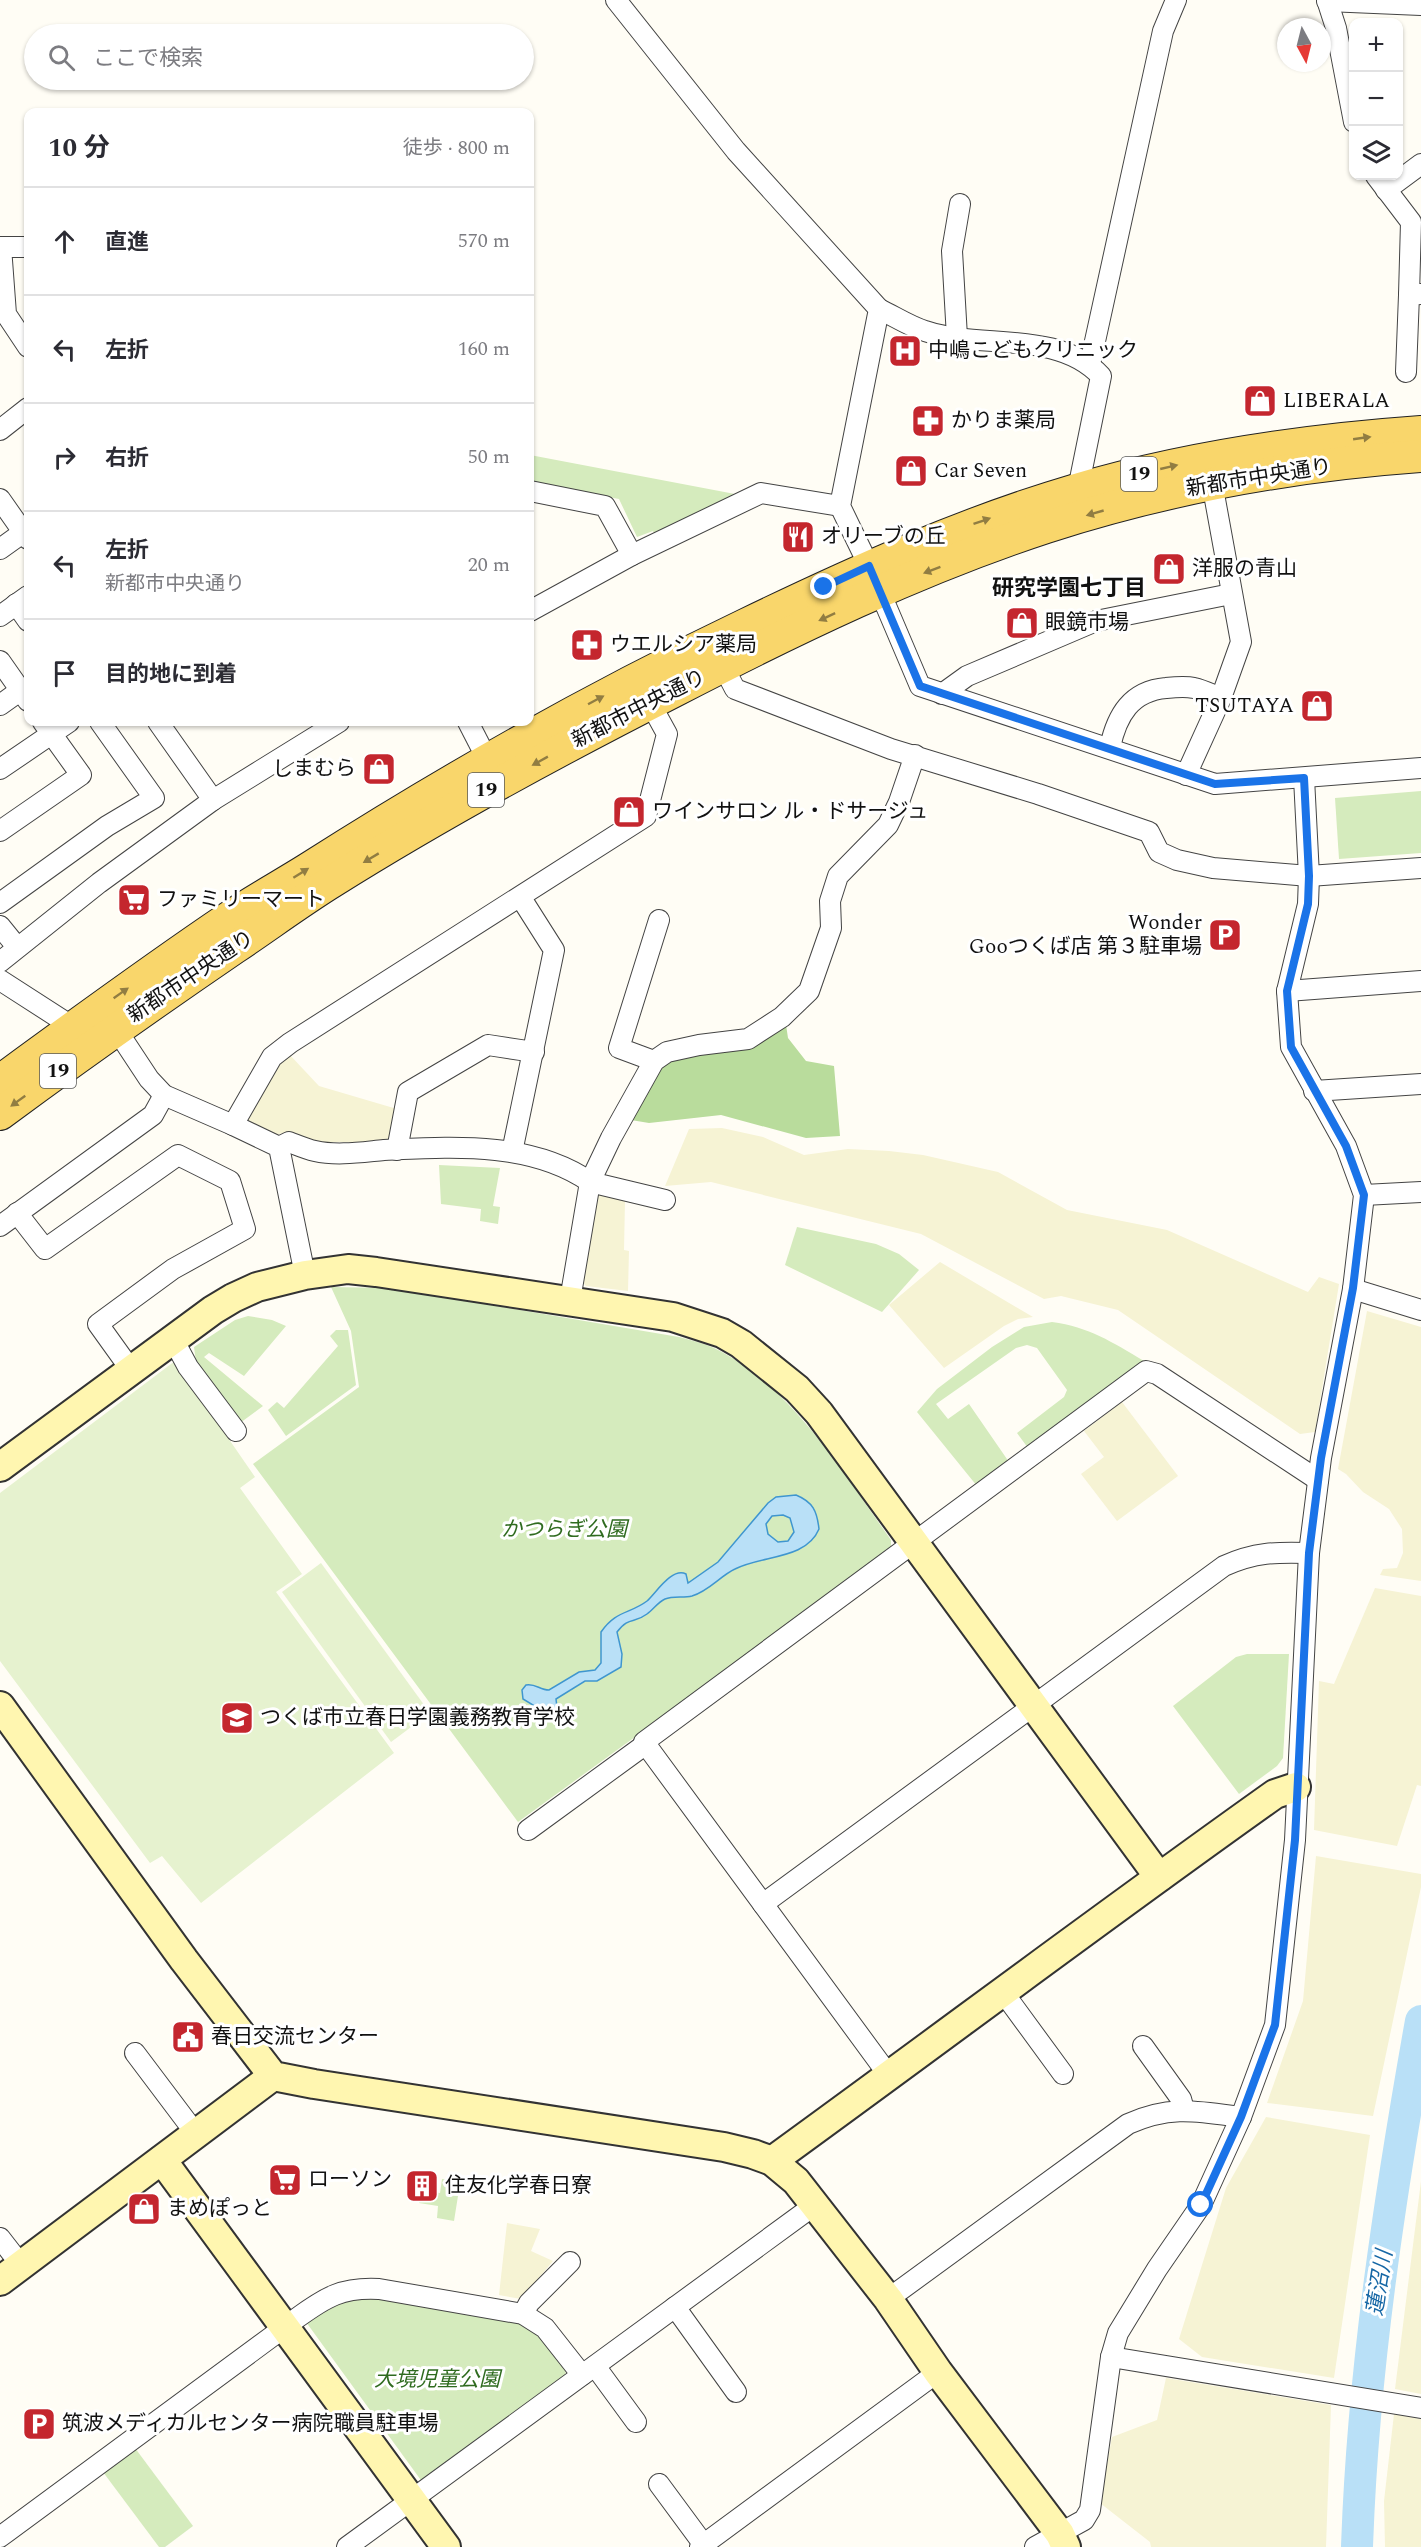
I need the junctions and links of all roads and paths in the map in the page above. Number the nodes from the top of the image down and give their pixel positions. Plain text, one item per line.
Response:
1 (616, 0) edge
2 (1176, 0) edge
3 (1327, 1) edge
4 (1421, 5) edge
5 (1349, 100) edge
6 (1421, 164) edge
7 (1381, 183) edge
8 (960, 204) dead end
9 (1, 247) edge
10 (24, 247) edge
11 (1415, 295) edge
12 (879, 309) junction
13 (957, 337) junction
14 (24, 341) edge
15 (1090, 364) junction
16 (1406, 372) dead end
17 (24, 411) edge
18 (0, 430) edge
19 (1421, 432) edge
20 (1421, 456) edge
21 (1212, 483) junction
22 (1078, 489) junction
23 (534, 492) edge
24 (0, 499) edge
25 (840, 506) junction
26 (24, 530) edge
27 (24, 536) edge
28 (0, 549) edge
29 (632, 555) junction
30 (874, 579) junction
31 (1231, 594) junction
32 (22, 600) edge
33 (534, 609) edge
34 (0, 616) edge
35 (0, 661) edge
36 (723, 666) junction
37 (942, 694) junction
38 (24, 695) edge
39 (24, 696) edge
40 (1221, 698) junction
41 (650, 703) junction
42 (0, 705) edge
43 (103, 726) edge
44 (161, 726) edge
45 (333, 726) edge
46 (470, 726) edge
47 (47, 728) edge
48 (1110, 747) junction
49 (915, 755) junction
50 (487, 759) junction
51 (1421, 768) edge
52 (0, 769) edge
53 (1186, 775) junction
54 (1304, 778) junction
55 (213, 800) junction
56 (0, 831) edge
57 (1421, 868) edge
58 (1309, 876) junction
59 (521, 898) junction
60 (0, 903) edge
61 (659, 920) dead end
62 (0, 926) edge
63 (17, 947) junction
64 (0, 962) edge
65 (0, 980) edge
66 (1421, 981) edge
67 (1287, 991) junction
68 (74, 1026) junction
69 (116, 1029) junction
70 (534, 1052) junction
71 (654, 1061) junction
72 (0, 1081) edge
73 (1421, 1084) edge
74 (1314, 1091) junction
75 (164, 1095) junction
76 (0, 1114) edge
77 (233, 1125) junction
78 (279, 1147) junction
79 (397, 1150) junction
80 (512, 1152) junction
81 (590, 1182) junction
82 (1421, 1192) edge
83 (1364, 1195) junction
84 (665, 1200) dead end
85 (17, 1213) junction
86 (0, 1226) edge
87 (304, 1275) junction
88 (1353, 1288) junction
89 (570, 1300) junction
90 (1421, 1310) edge
91 (172, 1340) junction
92 (131, 1370) junction
93 (236, 1431) dead end
94 (0, 1467) edge
95 (1318, 1480) junction
96 (914, 1544) junction
97 (1309, 1553) junction
98 (0, 1706) edge
99 (1034, 1707) junction
100 (646, 1744) junction
101 (1296, 1787) junction
102 (528, 1830) dead end
103 (1159, 1876) junction
104 (763, 1904) junction
105 (1003, 1992) junction
106 (1143, 2046) dead end
107 (135, 2053) dead end
108 (1063, 2074) dead end
109 (273, 2076) junction
110 (890, 2077) junction
111 (1184, 2110) junction
112 (1241, 2117) junction
113 (196, 2134) junction
114 (162, 2160) junction
115 (772, 2161) junction
116 (816, 2204) junction
117 (0, 2238) edge
118 (570, 2262) dead end
119 (10, 2273) edge
120 (888, 2299) junction
121 (675, 2307) junction
122 (523, 2314) junction
123 (285, 2328) junction
124 (1111, 2357) junction
125 (588, 2370) junction
126 (938, 2372) junction
127 (736, 2392) dead end
128 (1421, 2408) edge
129 (636, 2422) dead end
130 (659, 2484) dead end
131 (412, 2500) junction
132 (0, 2537) edge
133 (1054, 2543) edge
134 (702, 2546) edge
135 (347, 2547) edge
136 (446, 2547) edge

1 - 12 street
2 - 15 street
3 - 4 street
3 - 5 street
6 - 7 street
7 - 11 street
8 - 13 street
9 - 10 street
9 - 14 street
11 - 16 street
12 - 13 street
12 - 25 street
13 - 15 street
15 - 22 street
17 - 18 street
22 -> 19 main road, 新都市中央通り / 19
20 - 21 main road, 新都市中央通り / 19
21 -> 30 main road, 新都市中央通り / 19
21 - 31 street
30 -> 22 main road, 新都市中央通り / 19
23 - 29 street
24 - 26 street
25 - 29 street
25 - 30 street
27 - 28 street
29 - 33 street
30 -> 36 main road, 新都市中央通り / 19
30 - 37 street
50 -> 30 main road, 新都市中央通り / 19
31 - 37 street
31 - 40 street
32 - 34 street
35 - 38 street
36 - 41 main road, 新都市中央通り / 19
36 - 49 street
37 - 48 street
39 - 42 street
40 - 48 street
40 - 53 street
41 - 59 street
41 -> 69 main road, 新都市中央通り / 19
43 - 60 street
44 - 55 street
45 - 55 street
46 - 50 street
47 - 52 street
47 - 56 street
48 - 53 street
49 - 58 street
49 - 71 street
68 -> 50 main road, 新都市中央通り / 19
51 - 54 street
53 - 54 street
54 - 58 street
55 - 63 street
57 - 58 street
58 - 67 street
59 - 70 street
59 - 77 street
61 - 71 street
62 - 63 street
63 - 64 street
65 - 68 street
66 - 67 street
67 - 74 street
68 - 72 main road, 新都市中央通り / 19
69 - 75 street
69 -> 76 main road, 新都市中央通り / 19
70 - 79 street
70 - 80 street
71 - 81 street
73 - 74 street
74 - 83 street
75 - 77 street
75 - 85 street
77 - 78 street
78 - 79 street
78 - 87 street
79 - 80 street
80 - 81 street
81 - 84 street
81 - 89 street
82 - 83 street
83 - 88 street
85 - 86 street
85 - 92 street
87 - 89 street
87 - 91 street
88 - 90 street
88 - 95 street
89 - 96 street
91 - 92 street
91 - 93 street
92 - 94 street
95 - 96 street
95 - 97 street
96 - 99 street
96 - 100 street
97 - 99 street
97 - 101 street
98 - 109 street
99 - 103 street
99 - 104 street
100 - 102 street
100 - 104 street
101 - 103 street
101 - 112 street
103 - 105 street
104 - 110 street
105 - 108 street
105 - 110 street
106 - 111 street
107 - 113 street
109 - 113 street
109 - 115 street
110 - 115 street
111 - 112 street
111 - 120 street
112 - 124 street
113 - 114 street
114 - 119 street
114 - 123 street
115 - 116 street
116 - 120 street
116 - 121 street
117 - 119 street
118 - 122 street
120 - 126 street
121 - 125 street
121 - 127 street
122 - 123 street
122 - 125 street
123 - 131 street
123 - 132 street
124 - 128 street
124 - 133 street
125 - 129 street
125 - 131 street
126 - 133 street
126 - 134 street
130 - 134 street
131 - 135 street
131 - 136 street

